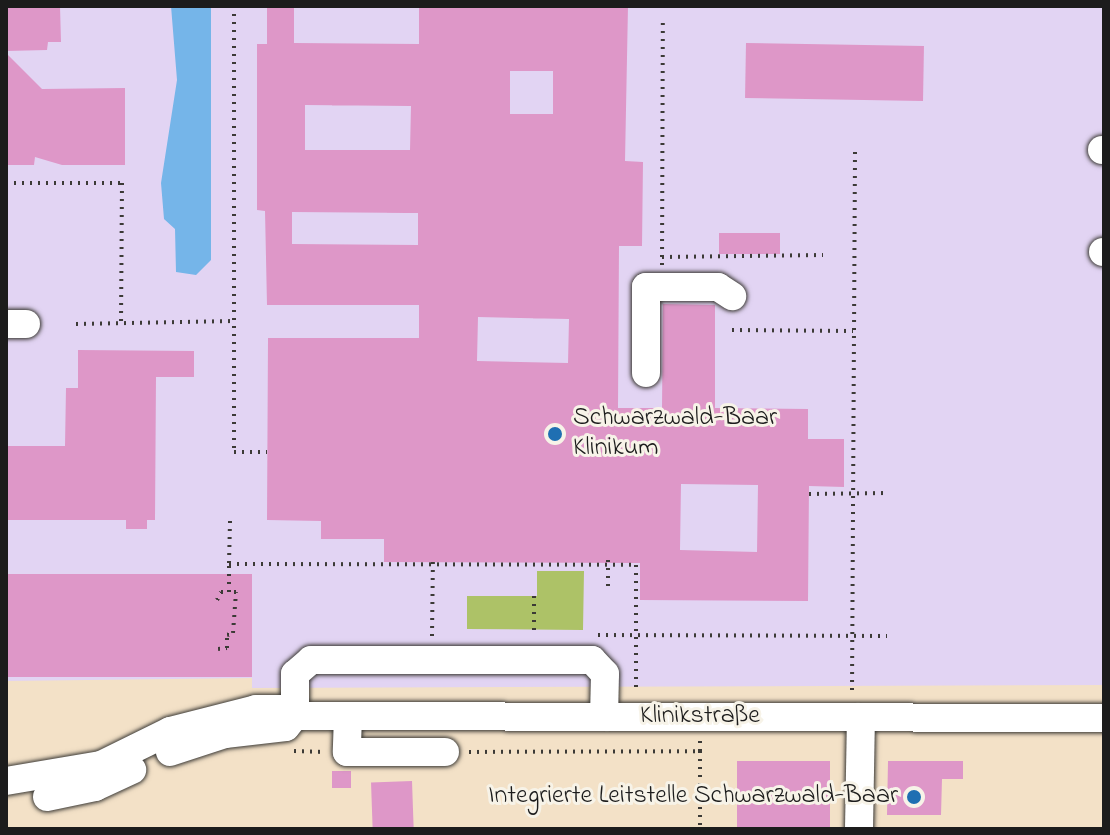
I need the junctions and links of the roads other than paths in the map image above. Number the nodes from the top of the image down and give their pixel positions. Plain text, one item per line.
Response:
1 (732, 296) dead end
2 (646, 373) dead end
3 (295, 716) junction
4 (348, 716) junction
5 (604, 717) junction
6 (861, 717) junction
7 (1104, 718) edge
8 (445, 752) road end
9 (6, 781) edge
10 (6, 799) edge
11 (859, 829) edge

1 - 2 street
3 - 4 street, Klinikstraße
3 - 5 street
3 - 9 street, Klinikstraße
3 - 10 street, Klinikstraße
4 - 5 street, Klinikstraße
4 - 8 street
5 - 6 street, Klinikstraße
6 - 7 street, Klinikstraße
6 - 11 street

